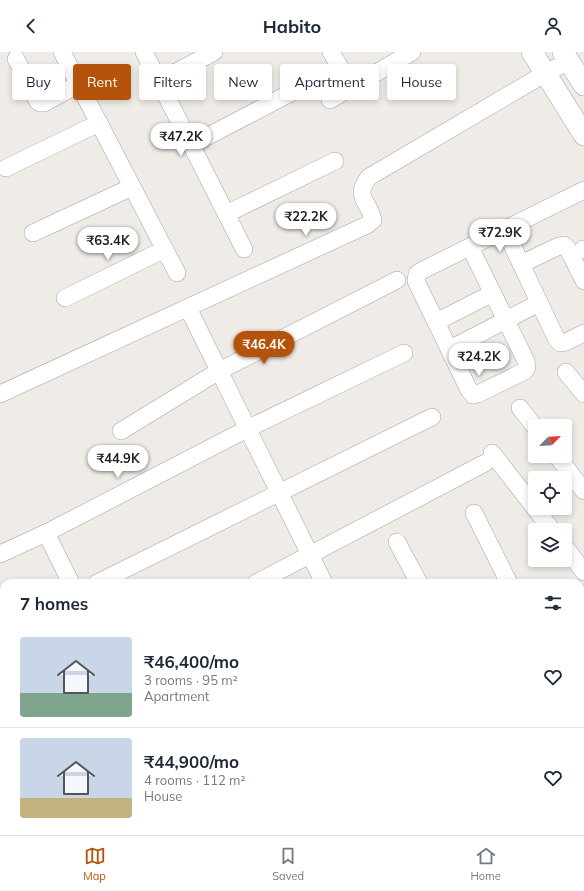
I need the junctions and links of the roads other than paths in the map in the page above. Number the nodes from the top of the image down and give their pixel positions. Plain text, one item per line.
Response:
1 (62, 52) edge
2 (144, 52) edge
3 (214, 52) edge
4 (331, 52) edge
5 (412, 52) edge
6 (532, 52) edge
7 (16, 59) dead end
8 (150, 64) edge
9 (191, 64) edge
10 (338, 64) edge
11 (575, 68) edge
12 (379, 72) edge
13 (546, 72) junction
14 (73, 73) edge
15 (73, 87) edge
16 (280, 98) edge
17 (87, 100) edge
18 (168, 100) edge
19 (99, 123) junction
20 (584, 135) edge
21 (191, 145) junction
22 (335, 161) dead end
23 (6, 168) dead end
24 (132, 187) junction
25 (584, 190) edge
26 (226, 214) junction
27 (505, 230) junction
28 (33, 233) dead end
29 (470, 247) junction
30 (164, 249) junction
31 (244, 249) dead end
32 (521, 264) junction
33 (177, 273) dead end
34 (397, 280) dead end
35 (584, 281) edge
36 (493, 293) junction
37 (65, 298) dead end
38 (539, 303) junction
39 (188, 308) junction
40 (506, 320) junction
41 (436, 322) junction
42 (584, 333) edge
43 (450, 349) junction
44 (404, 353) dead end
45 (219, 372) junction
46 (566, 372) dead end
47 (0, 394) edge
48 (584, 394) edge
49 (520, 408) dead end
50 (432, 417) dead end
51 (529, 419) edge
52 (247, 429) junction
53 (121, 431) dead end
54 (562, 463) edge
55 (584, 491) edge
56 (279, 492) junction
57 (474, 513) dead end
58 (546, 523) edge
59 (46, 533) junction
60 (397, 542) dead end
61 (0, 554) edge
62 (310, 555) junction
63 (572, 556) edge
64 (584, 572) edge
65 (69, 579) edge
66 (105, 579) edge
67 (264, 579) edge
68 (322, 579) edge
69 (417, 579) edge
70 (508, 579) edge

1 - 14 street
2 - 8 street
3 - 9 street
4 - 10 street
5 - 12 street
6 - 13 street
7 - 15 street
11 - 13 street
13 - 20 street
13 - 39 street
16 - 21 street
17 - 19 street
18 - 21 street
19 - 23 street
19 - 24 street
21 - 26 street
22 - 26 street
24 - 28 street
24 - 30 street
25 - 27 street
26 - 31 street
27 - 29 street
27 - 32 street
29 - 36 street
29 - 41 street
30 - 33 street
30 - 37 street
32 - 35 street
32 - 38 street
34 - 45 street
36 - 40 street
36 - 41 street
38 - 40 street
38 - 42 street
39 - 45 street
39 - 47 street
40 - 43 street
40 - 43 street
41 - 43 street
44 - 52 street
45 - 52 street
45 - 53 street
46 - 48 street
49 - 51 street
50 - 56 street
52 - 56 street
52 - 59 street
54 - 55 street
56 - 62 street
56 - 66 street
57 - 70 street
58 - 62 street
59 - 61 street
59 - 65 street
60 - 69 street
62 - 67 street
62 - 68 street
63 - 64 street

